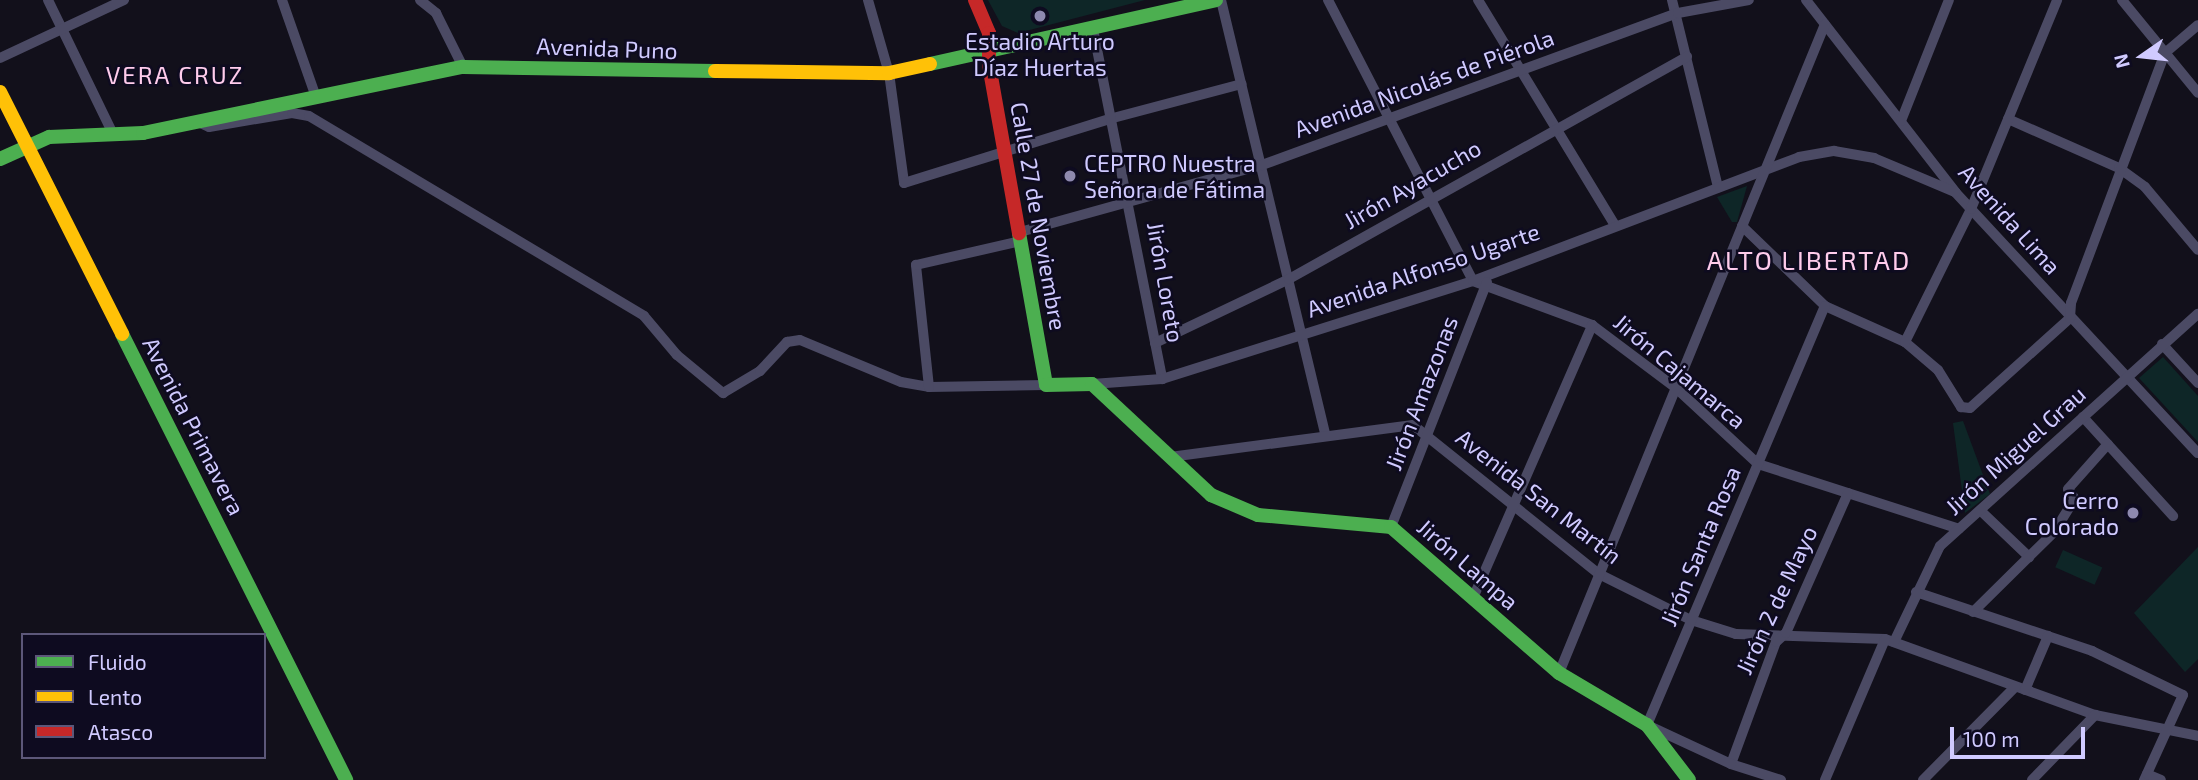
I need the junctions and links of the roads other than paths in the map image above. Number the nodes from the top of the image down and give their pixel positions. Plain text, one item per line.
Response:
1 (48, 0) edge
2 (121, 0) edge
3 (282, 0) edge
4 (421, 0) edge
5 (868, 0) edge
6 (975, 0) edge
7 (1216, 0) edge
8 (1222, 0) edge
9 (1328, 0) edge
10 (1478, 0) edge
11 (1672, 0) edge
12 (1749, 0) edge
13 (1806, 0) edge
14 (1949, 0) edge
15 (2057, 0) edge
16 (2122, 0) edge
17 (1678, 13) junction
18 (1825, 24) junction
19 (2198, 24) edge
20 (62, 29) junction
21 (1093, 29) junction
22 (2165, 52) junction
23 (990, 55) junction
24 (1687, 57) junction
25 (0, 58) edge
26 (463, 67) junction
27 (1520, 70) junction
28 (889, 73) junction
29 (1242, 84) junction
30 (0, 92) edge
31 (2198, 93) edge
32 (314, 94) junction
33 (1113, 118) junction
34 (1389, 118) junction
35 (2008, 119) junction
36 (195, 121) junction
37 (1901, 121) junction
38 (1555, 127) junction
39 (114, 136) junction
40 (27, 145) junction
41 (1005, 154) junction
42 (0, 159) edge
43 (1262, 165) junction
44 (2119, 167) junction
45 (1766, 168) junction
46 (1718, 187) junction
47 (1955, 192) junction
48 (1430, 198) junction
49 (1129, 202) junction
50 (1971, 208) junction
51 (1614, 224) junction
52 (1742, 226) junction
53 (1021, 237) junction
54 (2198, 250) edge
55 (1490, 275) junction
56 (1289, 279) junction
57 (1474, 281) junction
58 (1485, 287) junction
59 (1825, 306) junction
60 (2198, 314) edge
61 (2070, 318) junction
62 (1592, 325) junction
63 (1303, 336) junction
64 (1905, 342) junction
65 (1155, 343) junction
66 (2162, 344) junction
67 (2126, 376) junction
68 (1162, 379) junction
69 (2198, 383) edge
70 (1092, 384) junction
71 (1046, 385) junction
72 (929, 387) junction
73 (1676, 388) junction
74 (2083, 416) junction
75 (1427, 435) junction
76 (1326, 436) junction
77 (2108, 444) junction
78 (2198, 453) edge
79 (1170, 457) junction
80 (1758, 464) junction
81 (1848, 493) junction
82 (1513, 505) junction
83 (1983, 513) junction
84 (2174, 516) dead end
85 (1391, 527) junction
86 (1959, 529) junction
87 (2028, 557) junction
88 (1599, 574) junction
89 (1916, 593) junction
90 (1473, 598) junction
91 (1973, 612) junction
92 (1691, 620) junction
93 (1786, 633) junction
94 (2048, 636) junction
95 (1890, 640) junction
96 (1559, 673) junction
97 (2020, 688) junction
98 (2095, 715) junction
99 (1647, 725) junction
100 (2170, 731) junction
101 (2198, 736) edge
102 (1731, 764) junction
103 (2146, 777) edge
104 (346, 780) edge
105 (1689, 780) edge
106 (1781, 780) edge
107 (1825, 780) edge
108 (1923, 780) edge
109 (2032, 780) edge
110 (2161, 780) edge

1 - 20 street
2 - 20 street
3 - 32 street
4 - 26 street
5 - 28 street
6 - 23 street, Calle 27 de Noviembre
7 - 21 street, Avenida Puno
8 - 29 street
9 - 34 street
10 - 27 street
11 - 17 street
12 - 17 street, Avenida Nicolás de Piérola
13 - 18 street, Avenida Lima
14 - 37 street
15 - 35 street
16 - 22 street
17 - 24 street
17 - 27 street, Avenida Nicolás de Piérola
18 - 37 street, Avenida Lima
18 - 45 street
19 - 22 street
20 - 25 street
20 - 39 street
21 - 23 street, Avenida Puno
21 - 33 street, Jirón Loreto
22 - 31 street
22 - 44 street
23 - 28 street, Avenida Puno
23 - 41 street, Calle 27 de Noviembre
24 - 38 street, Jirón Ayacucho
24 - 46 street
26 - 28 street, Avenida Puno
26 - 32 street, Avenida Puno
27 - 34 street, Avenida Nicolás de Piérola
27 - 38 street
28 - 41 street
29 - 33 street
29 - 43 street
30 - 40 street, Avenida Primavera
32 - 36 street, Avenida Puno
33 - 41 street
33 - 49 street, Jirón Loreto
34 - 43 street, Avenida Nicolás de Piérola
34 - 48 street
35 - 44 street
35 - 50 street
36 - 39 street, Avenida Puno
36 - 72 street, Avenida Alfonso Ugarte
37 - 47 street, Avenida Lima
38 - 48 street, Jirón Ayacucho
38 - 51 street
39 - 40 street, Avenida Puno
40 - 42 street, Avenida Puno
40 - 104 street, Avenida Primavera
41 - 53 street, Calle 27 de Noviembre
43 - 49 street, Avenida Nicolás de Piérola
43 - 56 street
44 - 54 street
44 - 61 street
45 - 46 street, Avenida Alfonso Ugarte
45 - 47 street, Avenida Alfonso Ugarte
45 - 52 street
46 - 51 street, Avenida Alfonso Ugarte
47 - 50 street, Avenida Lima
48 - 56 street, Jirón Ayacucho
48 - 57 street
49 - 53 street, Avenida Nicolás de Piérola
49 - 65 street, Jirón Loreto
50 - 61 street, Avenida Lima
50 - 64 street
51 - 55 street, Avenida Alfonso Ugarte
52 - 59 street
52 - 73 street
53 - 71 street, Calle 27 de Noviembre
53 - 72 street, Avenida Nicolás de Piérola
55 - 57 street, Avenida Alfonso Ugarte
55 - 58 street, Jirón Amazonas
56 - 63 street
56 - 65 street, Jirón Ayacucho
57 - 58 street, Jirón Cajamarca
57 - 63 street, Avenida Alfonso Ugarte
58 - 62 street, Jirón Cajamarca
58 - 75 street, Jirón Amazonas
59 - 64 street
59 - 80 street, Jirón Santa Rosa
60 - 66 street, Jirón Miguel Grau
61 - 64 street
61 - 67 street, Avenida Lima
62 - 73 street, Jirón Cajamarca
62 - 82 street
63 - 68 street, Avenida Alfonso Ugarte
63 - 76 street
65 - 68 street, Jirón Loreto
66 - 67 street, Jirón Miguel Grau
66 - 69 street
67 - 74 street, Jirón Miguel Grau
67 - 78 street, Avenida Lima
68 - 70 street, Avenida Alfonso Ugarte
70 - 71 street, Avenida Alfonso Ugarte
70 - 79 street, Jirón Lampa
71 - 72 street, Avenida Alfonso Ugarte
73 - 80 street, Jirón Cajamarca
73 - 88 street
74 - 77 street
74 - 83 street, Jirón Miguel Grau
75 - 76 street, Avenida San Martín
75 - 82 street, Avenida San Martín
75 - 85 street, Jirón Amazonas
76 - 79 street, Avenida San Martín
77 - 84 street
77 - 87 street
79 - 85 street, Jirón Lampa
80 - 81 street, Jirón Cajamarca
80 - 92 street, Jirón Santa Rosa
81 - 86 street, Jirón Cajamarca
81 - 93 street, Jirón 2 de Mayo
82 - 88 street, Avenida San Martín
82 - 90 street
83 - 86 street, Jirón Miguel Grau
83 - 87 street
85 - 90 street, Jirón Lampa
86 - 89 street, Jirón Miguel Grau
87 - 91 street
88 - 92 street, Avenida San Martín
88 - 96 street
89 - 91 street
89 - 95 street, Jirón Miguel Grau
90 - 96 street, Jirón Lampa
91 - 94 street
92 - 93 street, Avenida San Martín
92 - 99 street, Jirón Santa Rosa
93 - 95 street, Avenida San Martín
93 - 102 street, Jirón 2 de Mayo
94 - 97 street
94 - 100 street
95 - 97 street, Avenida San Martín
95 - 107 street, Jirón Miguel Grau
96 - 99 street, Jirón Lampa
97 - 98 street, Avenida San Martín
97 - 108 street
98 - 100 street, Avenida San Martín
98 - 109 street
99 - 102 street, Jirón Lampa
99 - 105 street
100 - 101 street, Avenida San Martín
100 - 103 street
102 - 106 street, Jirón Lampa
103 - 110 street

